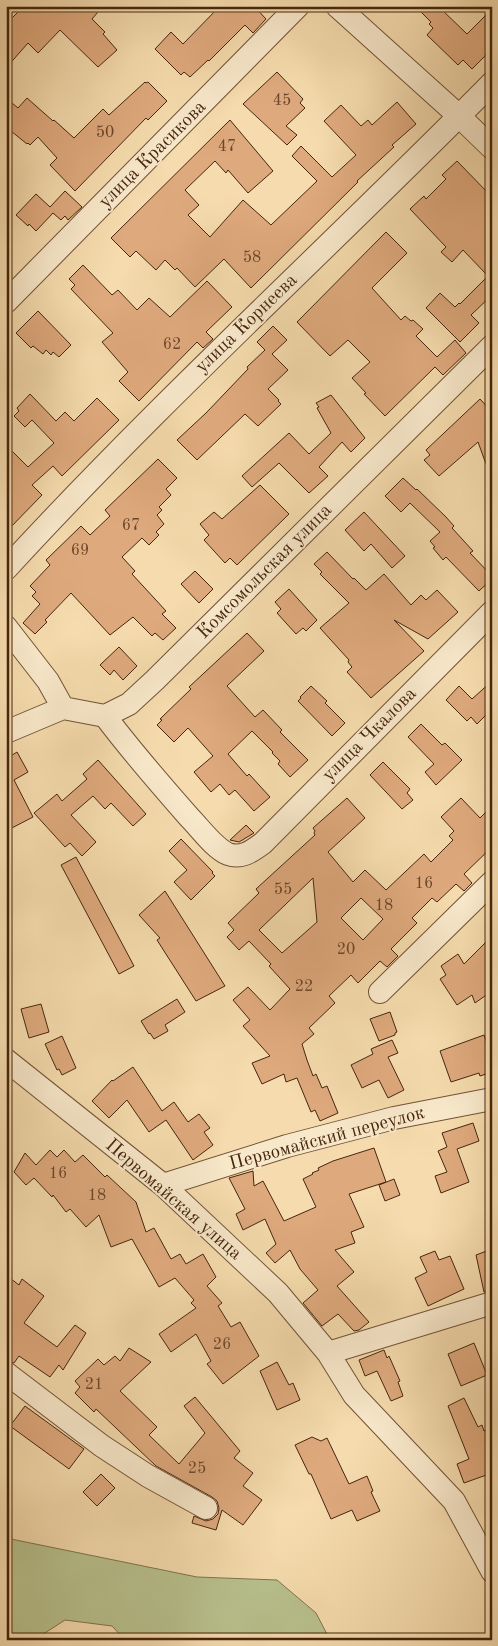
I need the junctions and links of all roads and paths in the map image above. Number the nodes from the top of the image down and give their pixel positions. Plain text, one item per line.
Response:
1 (298, 6) edge
2 (337, 6) edge
3 (492, 83) edge
4 (459, 116) junction
5 (492, 148) edge
6 (6, 302) edge
7 (492, 346) edge
8 (6, 569) edge
9 (492, 612) edge
10 (6, 627) edge
11 (63, 708) junction
12 (105, 716) junction
13 (6, 732) edge
14 (492, 882) edge
15 (380, 992) dead end
16 (6, 1060) edge
17 (492, 1099) edge
18 (163, 1185) junction
19 (492, 1303) edge
20 (328, 1353) junction
21 (6, 1373) edge
22 (206, 1508) dead end
23 (492, 1571) edge

1 - 6 street, улица Красикова
2 - 4 street
3 - 4 street, улица Корнеева
4 - 5 street
4 - 8 street, улица Корнеева
7 - 12 street, Комсомольская улица
9 - 12 street, улица Чкалова
10 - 11 street
11 - 12 street
11 - 13 street
14 - 15 street
16 - 18 street, Первомайская улица
17 - 18 street, Первомайский переулок
18 - 20 street, Первомайская улица
19 - 20 street
20 - 23 street, Первомайская улица
21 - 22 street

